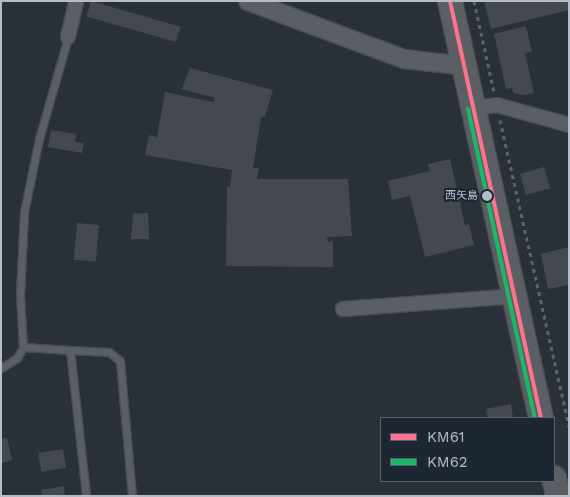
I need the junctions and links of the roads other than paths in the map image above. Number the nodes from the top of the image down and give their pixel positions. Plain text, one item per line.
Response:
1 (76, 1) edge
2 (248, 1) edge
3 (450, 1) edge
4 (68, 37) joint
5 (465, 66) junction
6 (485, 106) junction
7 (569, 125) edge
8 (514, 296) junction
9 (343, 309) dead end
10 (23, 346) junction
11 (70, 350) junction
12 (1, 368) edge
13 (541, 417) edge
14 (555, 482) edge
15 (86, 496) edge
16 (132, 496) edge
17 (558, 496) edge

1 - 4 street
2 - 5 street
3 - 5 highway
4 - 10 lane
5 - 6 highway
6 - 7 street
6 - 8 highway
8 - 9 street
8 - 13 highway
10 - 11 lane
10 - 12 lane
11 - 15 lane
11 - 16 lane
14 - 17 highway

